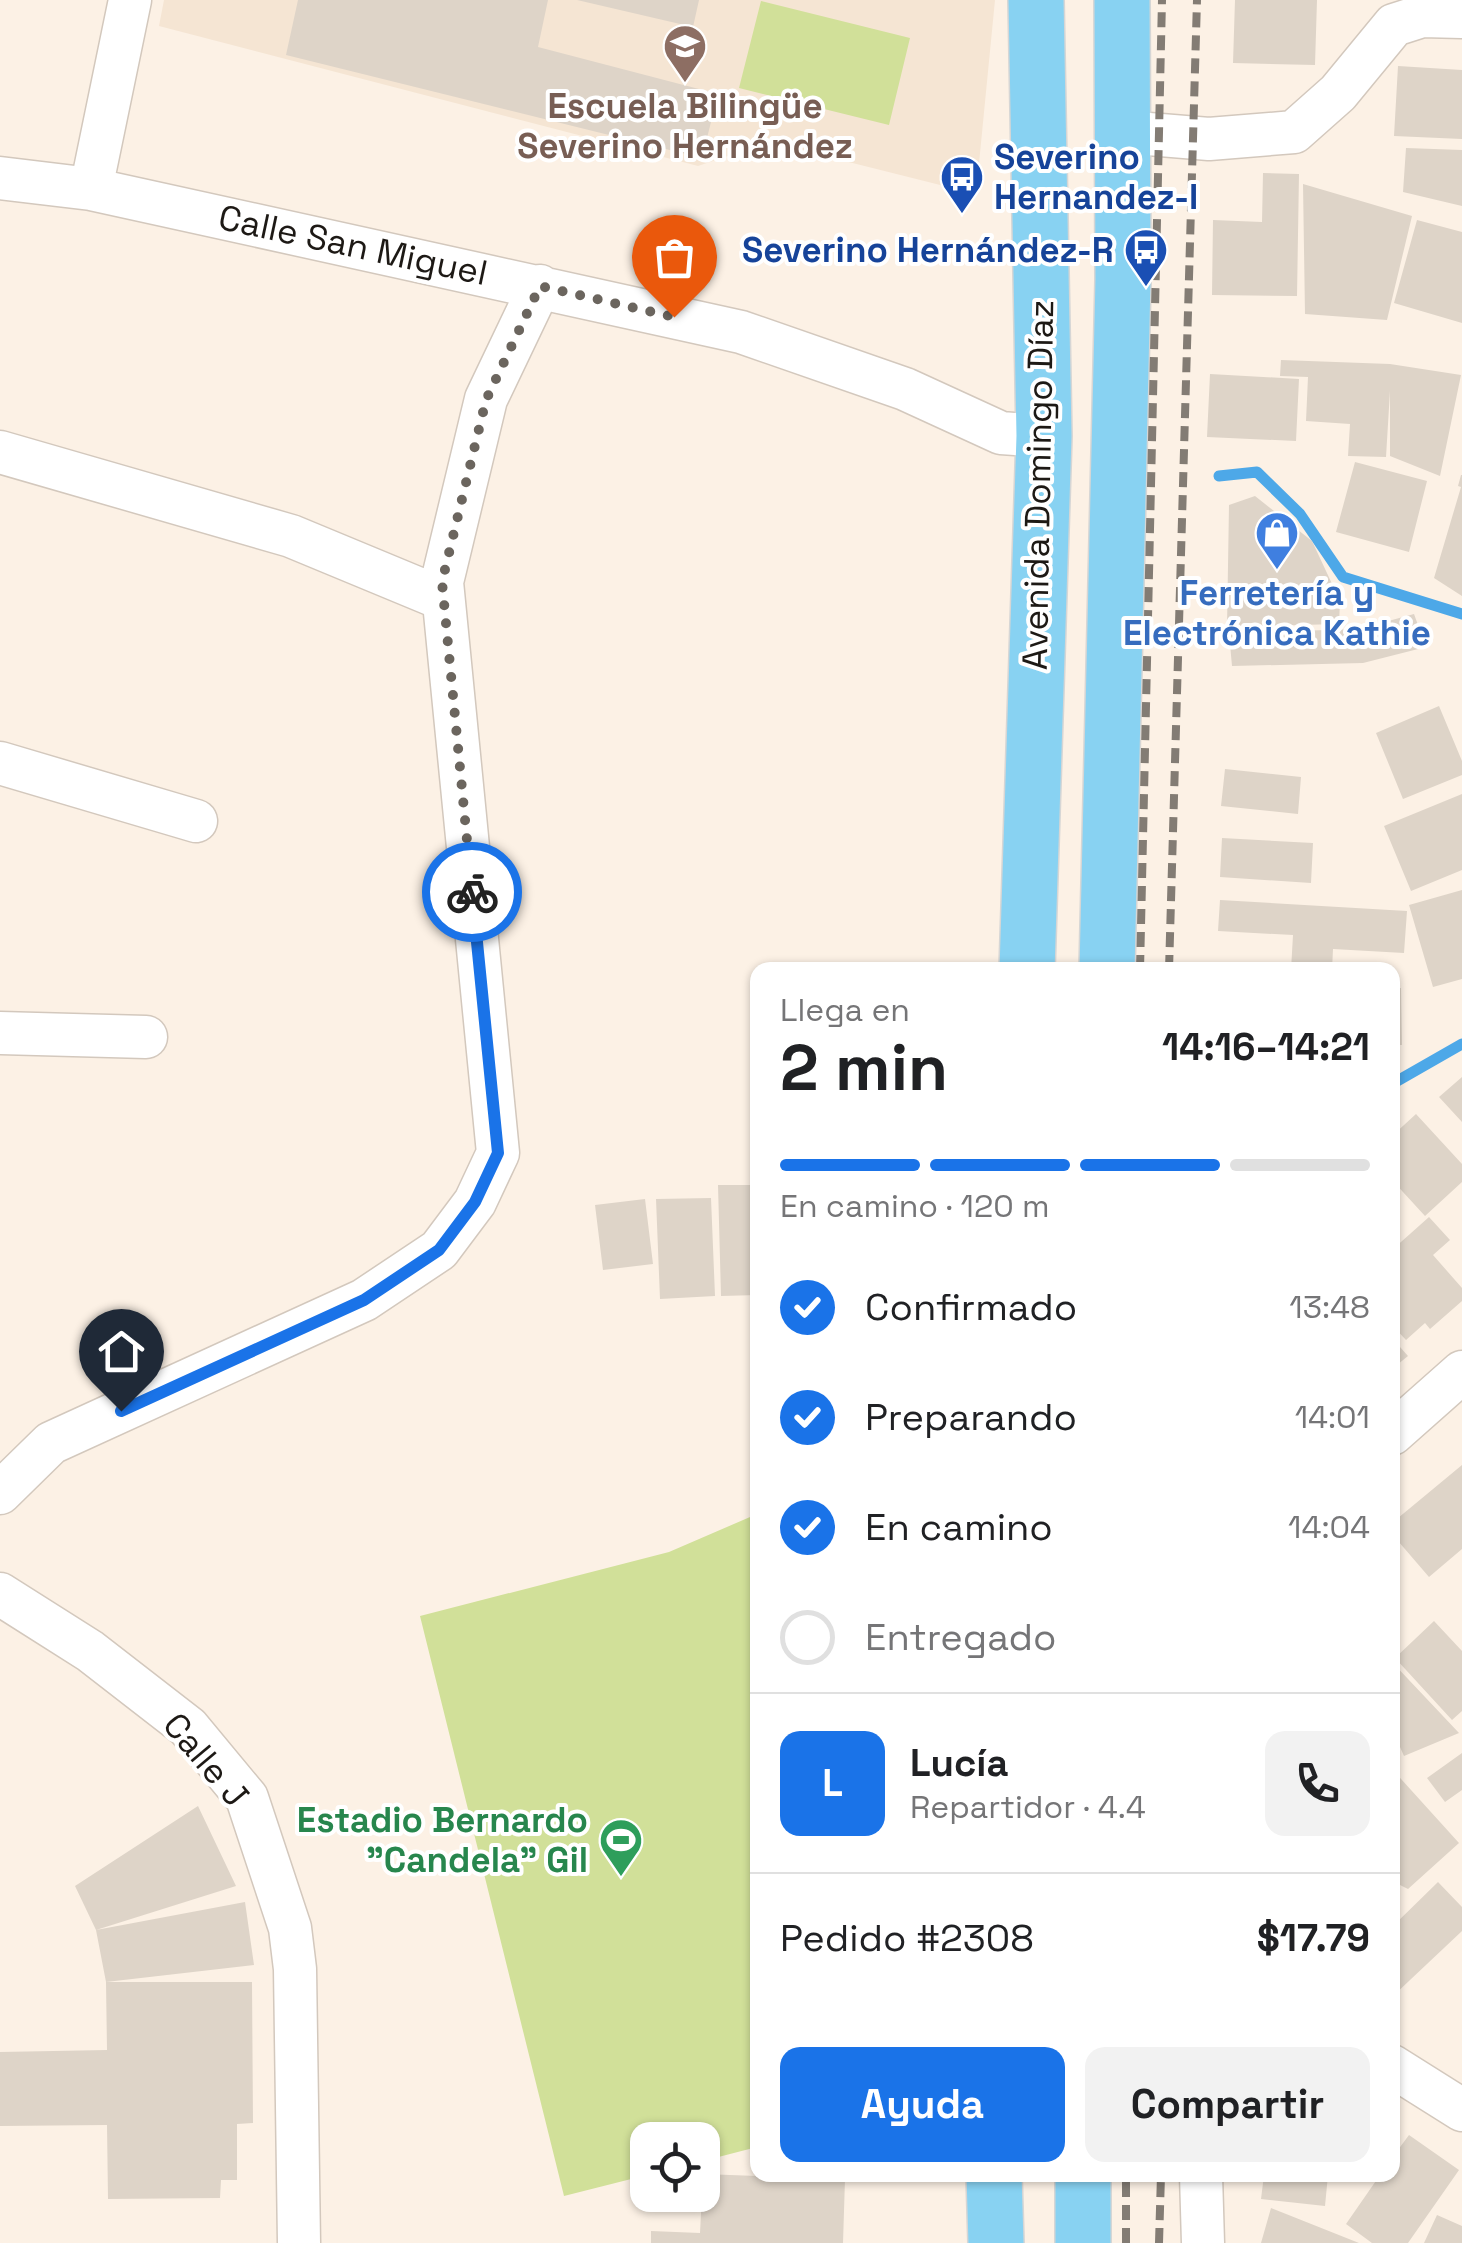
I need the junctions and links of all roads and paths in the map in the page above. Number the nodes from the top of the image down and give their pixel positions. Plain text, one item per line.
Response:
1 (130, 0) edge
2 (1036, 0) edge
3 (1122, 0) edge
4 (1462, 17) edge
5 (1124, 132) junction
6 (0, 178) edge
7 (91, 189) junction
8 (540, 286) junction
9 (1044, 436) junction
10 (0, 452) edge
11 (444, 599) junction
12 (0, 763) edge
13 (196, 822) dead end
14 (1027, 962) edge
15 (1108, 962) edge
16 (0, 1033) edge
17 (146, 1037) dead end
18 (1462, 1372) edge
19 (1400, 1427) edge
20 (0, 1493) edge
21 (0, 1594) edge
22 (1400, 2071) edge
23 (1462, 2110) edge
24 (994, 2182) edge
25 (1083, 2182) edge
26 (1201, 2182) edge
27 (299, 2243) edge
28 (996, 2243) edge
29 (1083, 2243) edge
30 (1203, 2243) edge

1 - 7 street
2 - 9 main road, Avenida Domingo Díaz
3 - 5 main road
4 - 5 street
5 - 15 main road
6 - 7 street, Calle San Miguel
7 - 8 street, Calle San Miguel
8 - 9 street, Calle San Miguel
8 - 11 street
9 - 14 main road, Avenida Domingo Díaz
10 - 11 street
11 - 20 street
12 - 13 street
16 - 17 street
18 - 19 street
21 - 27 street, Calle J
22 - 23 street
24 - 28 main road
25 - 29 main road
26 - 30 street

